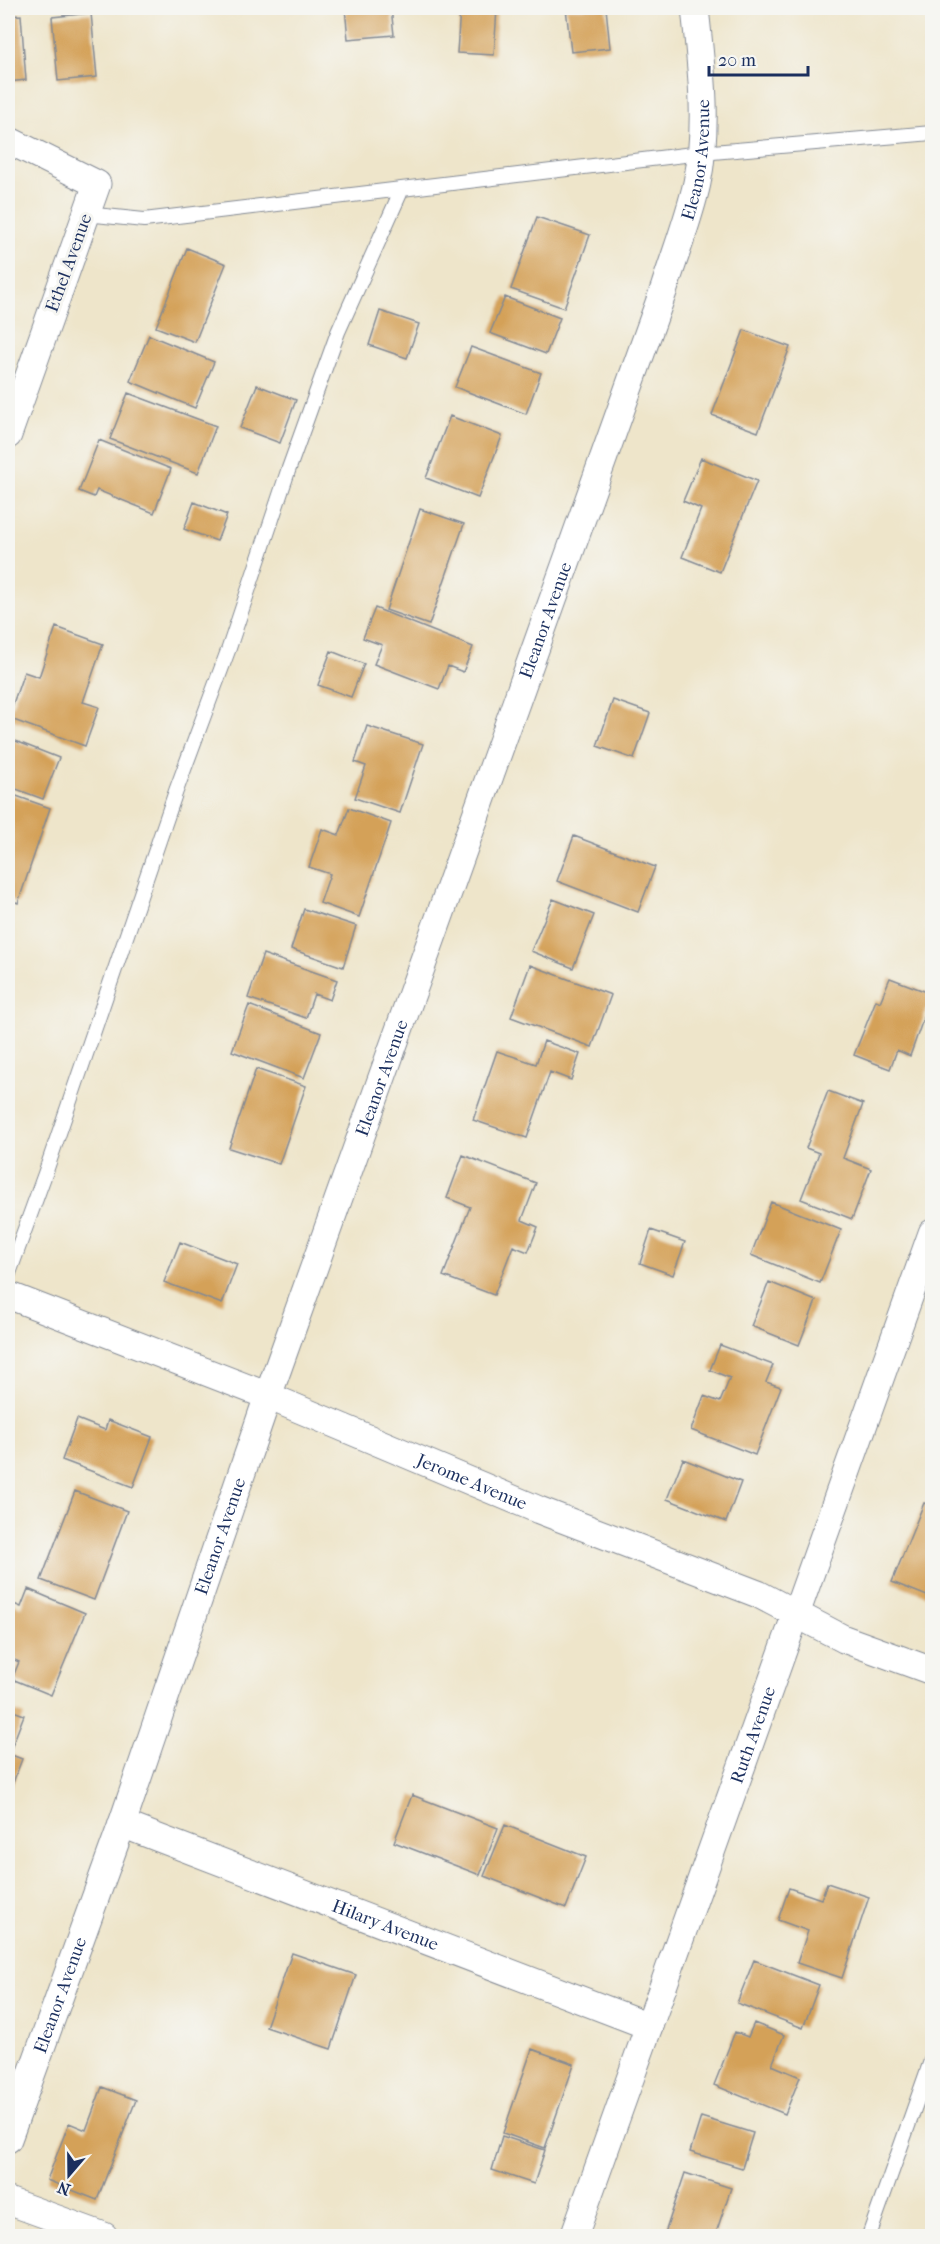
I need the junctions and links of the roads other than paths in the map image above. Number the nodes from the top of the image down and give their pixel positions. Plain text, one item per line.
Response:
1 (695, 8) edge
2 (933, 133) edge
3 (8, 140) edge
4 (701, 153) junction
5 (402, 189) junction
6 (86, 214) junction
7 (8, 435) edge
8 (933, 1233) edge
9 (8, 1276) edge
10 (8, 1294) edge
11 (268, 1396) junction
12 (796, 1614) junction
13 (933, 1671) edge
14 (122, 1824) junction
15 (649, 2026) junction
16 (933, 2058) edge
17 (8, 2139) edge
18 (8, 2201) edge
19 (104, 2236) edge
20 (574, 2236) edge
21 (868, 2236) edge

1 - 4 street, Eleanor Avenue
2 - 4 lane
3 - 6 street, Ethel Avenue
4 - 5 lane
4 - 11 street, Eleanor Avenue
5 - 6 lane
5 - 9 lane
6 - 7 street, Ethel Avenue
8 - 12 street, Ruth Avenue
10 - 11 street, Jerome Avenue
11 - 12 street, Jerome Avenue
11 - 14 street, Eleanor Avenue
12 - 13 street, Jerome Avenue
12 - 15 street, Ruth Avenue
14 - 15 street, Hilary Avenue
14 - 17 street, Eleanor Avenue
15 - 20 street, Ruth Avenue
16 - 21 lane
18 - 19 street

